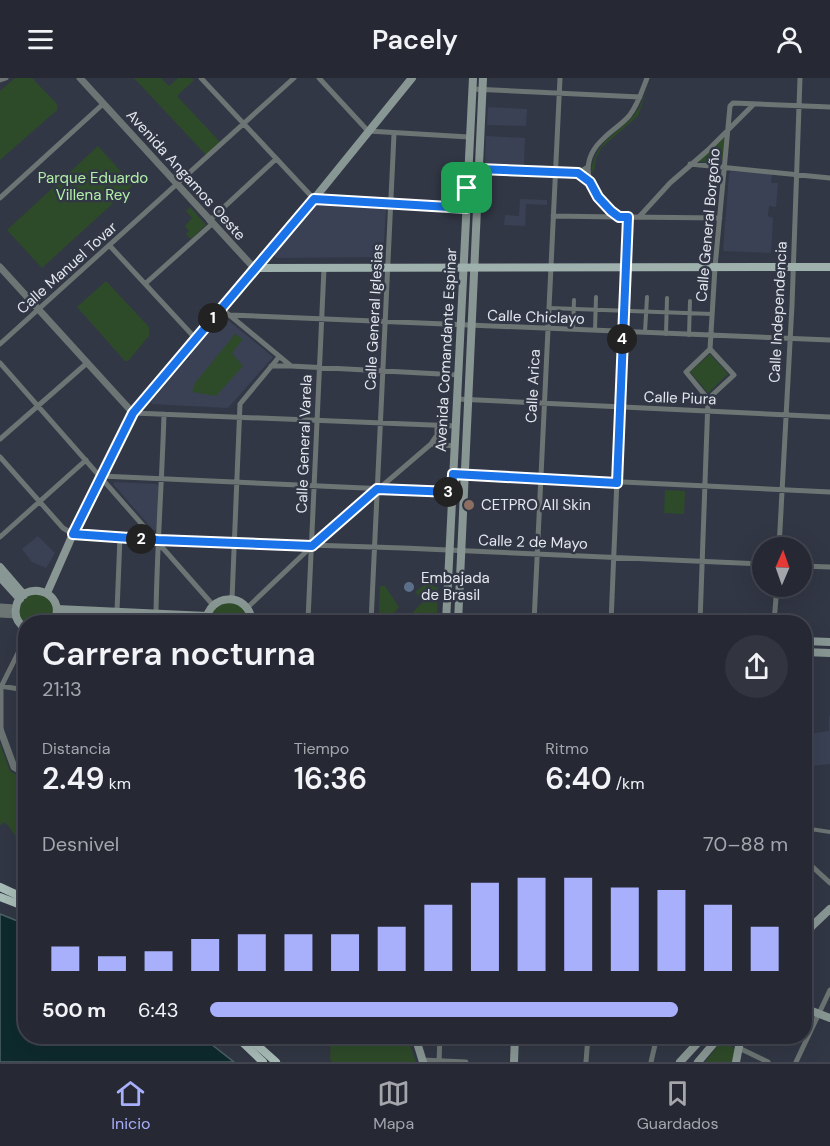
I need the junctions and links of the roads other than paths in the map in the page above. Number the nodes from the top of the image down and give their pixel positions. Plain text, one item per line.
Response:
1 (6, 78) edge
2 (80, 78) edge
3 (201, 78) edge
4 (294, 78) edge
5 (319, 78) edge
6 (412, 78) edge
7 (473, 78) edge
8 (483, 78) edge
9 (560, 78) edge
10 (647, 78) edge
11 (800, 78) edge
12 (0, 80) edge
13 (472, 89) junction
14 (483, 89) junction
15 (560, 93) junction
16 (640, 97) junction
17 (103, 104) junction
18 (754, 104) junction
19 (799, 106) junction
20 (830, 107) edge
21 (244, 124) junction
22 (729, 129) junction
23 (368, 131) junction
24 (394, 134) junction
25 (470, 137) junction
26 (276, 159) junction
27 (690, 164) junction
28 (725, 166) junction
29 (588, 167) junction
30 (478, 169) junction
31 (556, 172) junction
32 (578, 173) junction
33 (795, 174) junction
34 (830, 178) edge
35 (590, 182) junction
36 (176, 184) junction
37 (467, 188) junction
38 (478, 188) junction
39 (0, 198) edge
40 (314, 199) junction
41 (391, 204) junction
42 (466, 208) junction
43 (553, 216) junction
44 (619, 217) junction
45 (628, 217) junction
46 (639, 217) junction
47 (720, 219) junction
48 (210, 222) junction
49 (110, 246) junction
50 (830, 262) edge
51 (715, 265) junction
52 (793, 265) junction
53 (550, 266) junction
54 (625, 266) junction
55 (0, 267) edge
56 (388, 267) junction
57 (463, 267) junction
58 (474, 267) junction
59 (830, 267) edge
60 (254, 268) junction
61 (324, 268) junction
62 (146, 284) junction
63 (596, 297) dead end
64 (647, 297) dead end
65 (667, 298) dead end
66 (574, 300) dead end
67 (690, 301) dead end
68 (221, 307) junction
69 (548, 308) junction
70 (574, 309) junction
71 (596, 310) junction
72 (39, 311) junction
73 (623, 311) junction
74 (646, 312) junction
75 (666, 313) junction
76 (689, 313) junction
77 (713, 314) junction
78 (239, 318) junction
79 (321, 320) junction
80 (385, 323) junction
81 (461, 325) junction
82 (472, 326) junction
83 (547, 329) junction
84 (573, 330) junction
85 (595, 331) junction
86 (622, 333) junction
87 (645, 333) junction
88 (666, 334) junction
89 (689, 335) junction
90 (712, 336) junction
91 (196, 339) junction
92 (790, 339) junction
93 (830, 340) edge
94 (0, 344) edge
95 (710, 349) junction
96 (279, 357) junction
97 (0, 363) edge
98 (87, 363) junction
99 (271, 366) junction
100 (291, 366) junction
101 (320, 368) junction
102 (383, 371) junction
103 (459, 375) junction
104 (458, 399) junction
105 (708, 399) junction
106 (468, 400) junction
107 (544, 404) junction
108 (38, 406) junction
109 (619, 408) junction
110 (707, 411) junction
111 (133, 413) junction
112 (164, 414) junction
113 (785, 414) junction
114 (238, 417) junction
115 (830, 417) edge
116 (317, 420) junction
117 (381, 423) junction
118 (437, 425) junction
119 (456, 426) junction
120 (0, 440) edge
121 (430, 444) junction
122 (455, 446) junction
123 (0, 458) edge
124 (86, 460) junction
125 (453, 474) junction
126 (465, 475) junction
127 (101, 476) junction
128 (541, 479) junction
129 (162, 480) junction
130 (385, 482) junction
131 (236, 483) junction
132 (617, 483) junction
133 (315, 486) junction
134 (704, 487) junction
135 (377, 489) junction
136 (386, 489) junction
137 (782, 490) junction
138 (452, 492) junction
139 (830, 492) edge
140 (366, 499) junction
141 (40, 502) junction
142 (377, 502) junction
143 (73, 534) junction
144 (0, 537) edge
145 (120, 537) junction
146 (780, 537) edge
147 (158, 540) junction
148 (234, 543) junction
149 (312, 546) junction
150 (305, 548) junction
151 (375, 548) junction
152 (450, 550) junction
153 (462, 551) junction
154 (537, 554) junction
155 (614, 557) junction
156 (702, 562) junction
157 (752, 564) edge
158 (812, 566) edge
159 (0, 567) edge
160 (830, 567) edge
161 (0, 577) edge
162 (47, 593) junction
163 (22, 597) junction
164 (776, 597) edge
165 (232, 599) junction
166 (213, 605) junction
167 (0, 607) edge
168 (247, 608) junction
169 (57, 609) junction
170 (16, 611) junction
171 (117, 612) junction
172 (156, 613) junction
173 (0, 614) edge
174 (56, 615) edge
175 (173, 615) edge
176 (208, 615) edge
177 (250, 615) edge
178 (308, 615) edge
179 (371, 615) edge
180 (446, 615) edge
181 (458, 615) edge
182 (534, 615) edge
183 (611, 615) edge
184 (700, 615) edge
185 (775, 615) edge
186 (18, 620) edge
187 (812, 641) edge
188 (830, 642) edge
189 (18, 652) edge
190 (812, 652) edge
191 (830, 653) edge
192 (0, 687) edge
193 (18, 689) edge
194 (0, 730) edge
195 (16, 769) edge
196 (812, 829) edge
197 (830, 832) edge
198 (812, 866) edge
199 (830, 883) edge
200 (0, 887) edge
201 (18, 895) edge
202 (0, 897) edge
203 (18, 905) edge
204 (830, 909) edge
205 (812, 925) edge
206 (830, 990) edge
207 (812, 1011) edge
208 (818, 1014) junction
209 (830, 1018) edge
210 (812, 1027) edge
211 (244, 1044) edge
212 (256, 1044) edge
213 (418, 1044) edge
214 (440, 1044) edge
215 (515, 1044) edge
216 (587, 1044) edge
217 (655, 1044) edge
218 (697, 1044) edge
219 (715, 1044) edge
220 (740, 1044) edge
221 (804, 1044) edge
222 (739, 1048) junction
223 (423, 1061) edge
224 (439, 1061) edge
225 (263, 1062) edge
226 (276, 1062) edge
227 (466, 1062) edge
228 (514, 1062) edge
229 (586, 1062) edge
230 (651, 1062) edge
231 (680, 1062) edge
232 (700, 1062) edge
233 (736, 1062) edge
234 (768, 1062) edge
235 (796, 1062) edge

1 - 12 street
2 - 17 street, Avenida Angamos Oeste
3 - 21 street
4 - 21 street, Calle Manuel Tovar
5 - 23 street
6 - 23 main road
7 - 13 main road, Avenida Comandante Espinar
8 - 14 main road, Avenida Comandante Espinar
9 - 15 street, Calle Arica
10 - 16 street
11 - 19 street, Calle Independencia
13 - 14 street
13 - 25 main road, Avenida Comandante Espinar
14 - 15 street
14 - 30 main road, Avenida Comandante Espinar
15 - 16 street
15 - 31 street, Calle Arica
16 - 29 street
17 - 36 street, Avenida Angamos Oeste
17 - 39 street
18 - 19 street
18 - 22 street
18 - 22 street, Calle General Borgoño
19 - 20 street
19 - 33 street, Calle Independencia
21 - 26 street
21 - 36 street, Calle Manuel Tovar
22 - 27 street
22 - 28 street, Calle General Borgoño
23 - 24 street
23 - 40 main road
24 - 25 street
24 - 41 street, Calle General Iglesias
25 - 37 main road, Avenida Comandante Espinar
26 - 40 street
26 - 48 street
27 - 28 street
27 - 46 street
28 - 33 street
28 - 47 street, Calle General Borgoño
29 - 32 street
29 - 35 street
30 - 31 street
30 - 38 main road, Avenida Comandante Espinar
31 - 32 street
31 - 43 street, Calle Arica
32 - 35 street
33 - 34 street
33 - 52 street, Calle Independencia
35 - 44 street
36 - 48 street, Avenida Angamos Oeste
36 - 49 street, Calle Manuel Tovar
37 - 38 main road
37 - 42 main road, Avenida Comandante Espinar
38 - 58 main road, Avenida Comandante Espinar
40 - 41 street
40 - 60 main road
41 - 42 street
41 - 56 street, Calle General Iglesias
42 - 57 main road, Avenida Comandante Espinar
43 - 44 street
43 - 53 street, Calle Arica
44 - 45 street
45 - 46 street
45 - 54 street
46 - 47 street
47 - 51 street, Calle General Borgoño
48 - 60 street, Avenida Angamos Oeste
48 - 62 street
49 - 62 street
49 - 72 street, Calle Manuel Tovar
50 - 52 main road
51 - 52 main road
51 - 54 main road
51 - 77 street, Calle General Borgoño
52 - 59 main road
52 - 92 street, Calle Independencia
53 - 54 main road
53 - 58 main road
53 - 69 street, Calle Arica
54 - 73 street
55 - 72 street
56 - 57 main road
56 - 61 main road
56 - 80 street, Calle General Iglesias
57 - 58 main road
57 - 81 main road, Avenida Comandante Espinar
58 - 82 main road, Avenida Comandante Espinar
60 - 61 main road
60 - 68 main road
61 - 79 street, Calle General Varela
62 - 91 street
63 - 71 street
64 - 74 street
65 - 75 street
66 - 70 street
67 - 76 street
68 - 78 street
68 - 91 main road
69 - 70 street
69 - 83 street, Calle Arica
70 - 71 street
70 - 84 street
71 - 73 street
71 - 85 street
72 - 94 street, Calle Manuel Tovar
72 - 98 street
73 - 74 street
73 - 86 street
74 - 75 street
74 - 87 street
75 - 76 street
75 - 88 street
76 - 77 street
76 - 89 street
77 - 90 street, Calle General Borgoño
78 - 79 street, Calle Chiclayo
78 - 96 street
79 - 80 street, Calle Chiclayo
79 - 101 street, Calle General Varela
80 - 81 street, Calle Chiclayo
80 - 102 street, Calle General Iglesias
81 - 82 street, Calle Chiclayo
81 - 103 main road, Avenida Comandante Espinar
82 - 83 street, Calle Chiclayo
82 - 106 main road, Avenida Comandante Espinar
83 - 84 street, Calle Chiclayo
83 - 107 street, Calle Arica
84 - 85 street, Calle Chiclayo
85 - 86 street, Calle Chiclayo
86 - 87 street, Calle Chiclayo
86 - 109 street
87 - 88 street, Calle Chiclayo
88 - 89 street, Calle Chiclayo
89 - 90 street, Calle Chiclayo
90 - 92 street, Calle Chiclayo
90 - 95 street, Calle General Borgoño
91 - 111 main road
92 - 93 street, Calle Chiclayo
92 - 113 street, Calle Independencia
95 - 105 street
95 - 105 street
96 - 99 street
96 - 100 street
97 - 108 street
98 - 108 street
98 - 111 street
99 - 100 street
99 - 114 street
100 - 101 street
101 - 102 street
101 - 116 street, Calle General Varela
102 - 103 street
102 - 117 street, Calle General Iglesias
103 - 104 main road, Avenida Comandante Espinar
104 - 106 street, Calle Piura
104 - 119 main road, Avenida Comandante Espinar
105 - 110 street
106 - 107 street, Calle Piura
106 - 126 main road, Avenida Comandante Espinar
107 - 109 street, Calle Piura
107 - 128 street, Calle Arica
108 - 120 street
108 - 124 street
109 - 110 street, Calle Piura
109 - 132 street
110 - 113 street, Calle Piura
110 - 134 street
111 - 112 street
111 - 127 main road
112 - 114 street
112 - 129 street
113 - 115 street, Calle Piura
113 - 137 street, Calle Independencia
114 - 116 street
114 - 131 street
116 - 117 street
116 - 133 street, Calle General Varela
117 - 118 street
117 - 135 street, Calle General Iglesias
118 - 119 street
118 - 121 street
119 - 122 main road, Avenida Comandante Espinar
121 - 122 street
121 - 130 street
122 - 125 main road, Avenida Comandante Espinar
123 - 141 street
124 - 127 street
124 - 141 street
125 - 126 street
125 - 138 main road, Avenida Comandante Espinar
126 - 128 street
126 - 153 main road, Avenida Comandante Espinar
127 - 129 street
127 - 143 main road
127 - 147 street
128 - 132 street
128 - 154 street, Calle Arica
129 - 131 street
129 - 147 street
130 - 135 street
130 - 136 street
131 - 133 street
131 - 148 street
132 - 134 street
132 - 155 street
133 - 135 street
133 - 149 street, Calle General Varela
134 - 137 street
134 - 156 street
135 - 136 street
135 - 140 street
135 - 142 street, Calle General Iglesias
136 - 138 street
137 - 139 street
137 - 146 street, Calle Independencia
138 - 152 main road, Avenida Comandante Espinar
140 - 142 street
140 - 149 street
141 - 143 street
141 - 144 street
142 - 151 street, Calle General Iglesias
143 - 145 street
143 - 162 main road
145 - 147 street
145 - 171 street
147 - 148 street
147 - 166 street
147 - 172 street
148 - 150 street
148 - 165 street
149 - 150 street
149 - 151 street, Calle 2 de Mayo
149 - 178 street, Calle General Varela
150 - 168 street
151 - 152 street, Calle 2 de Mayo
151 - 179 street, Calle General Iglesias
152 - 153 street, Calle 2 de Mayo
152 - 180 main road, Avenida Comandante Espinar
153 - 154 street, Calle 2 de Mayo
153 - 181 main road, Avenida Comandante Espinar
154 - 155 street, Calle 2 de Mayo
154 - 182 street, Calle Arica
155 - 156 street, Calle 2 de Mayo
155 - 183 street
156 - 157 street, Calle 2 de Mayo
156 - 184 street
158 - 160 street
159 - 163 main road
161 - 163 main road
162 - 163 main road
162 - 169 main road
163 - 170 main road
164 - 185 street
165 - 166 main road
165 - 168 main road
166 - 176 main road
167 - 170 street
168 - 177 main road
169 - 171 main road
169 - 174 main road
170 - 173 street
170 - 186 main road
171 - 172 main road
172 - 175 main road
187 - 188 main road
189 - 192 street
190 - 191 main road
192 - 193 street
192 - 194 street
194 - 195 street
196 - 197 street
198 - 199 street
200 - 201 highway
202 - 203 highway
204 - 205 main road
206 - 208 street
207 - 208 main road
208 - 209 main road
208 - 210 street
211 - 225 highway
212 - 226 highway
213 - 223 main road
214 - 224 street
215 - 228 main road
216 - 229 street
217 - 230 street
218 - 231 main road
219 - 232 main road
220 - 222 main road
221 - 235 street
222 - 233 main road
222 - 234 street
223 - 224 street
224 - 227 street

